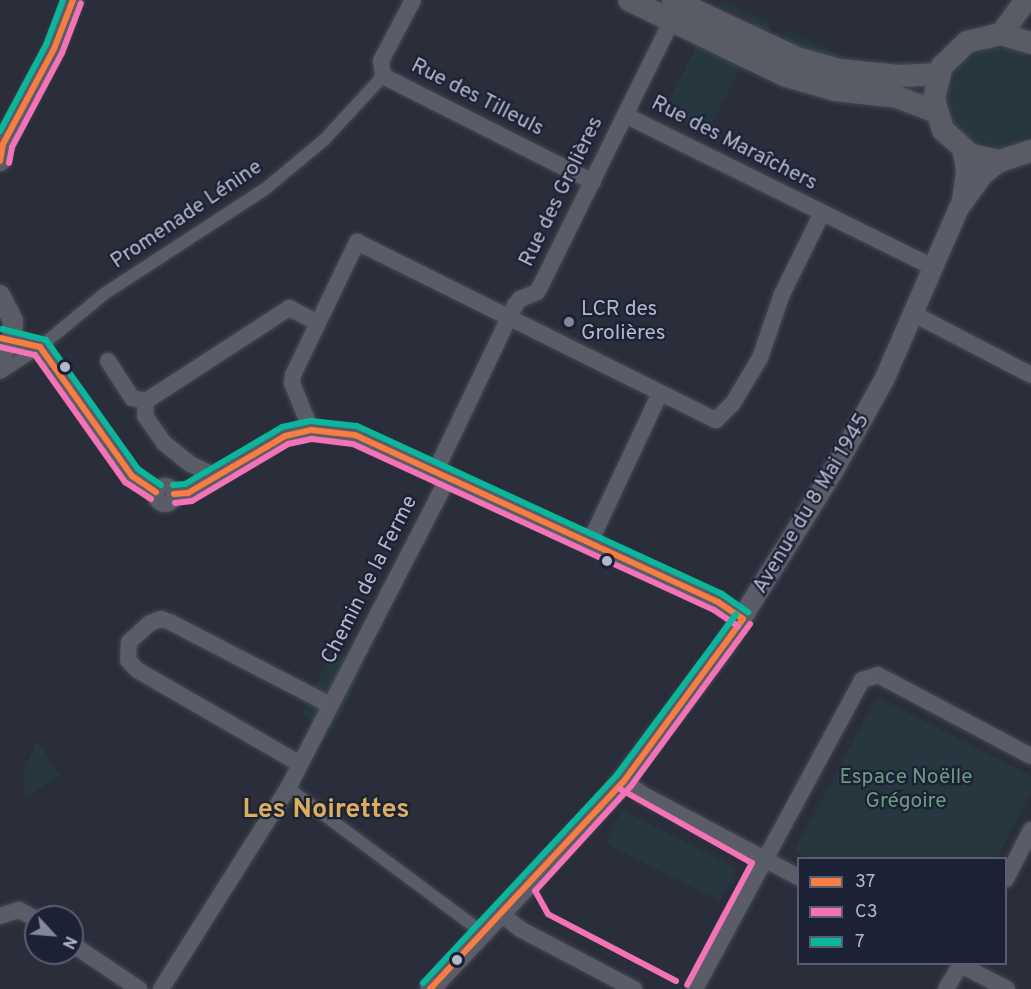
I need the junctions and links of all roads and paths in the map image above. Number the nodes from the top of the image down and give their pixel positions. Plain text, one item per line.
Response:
1 (73, 0) edge
2 (413, 0) edge
3 (629, 0) edge
4 (1026, 0) edge
5 (1031, 4) edge
6 (672, 10) edge
7 (1031, 21) edge
8 (1001, 34) junction
9 (1031, 43) edge
10 (939, 74) junction
11 (383, 76) junction
12 (936, 112) junction
13 (625, 115) junction
14 (963, 151) junction
15 (1031, 151) edge
16 (0, 161) edge
17 (1000, 161) junction
18 (593, 182) junction
19 (959, 208) junction
20 (822, 213) junction
21 (933, 267) junction
22 (0, 295) edge
23 (914, 314) junction
24 (508, 319) junction
25 (317, 322) junction
26 (12, 339) junction
27 (40, 347) junction
28 (0, 357) edge
29 (108, 362) dead end
30 (0, 373) edge
31 (1031, 375) edge
32 (660, 393) junction
33 (146, 401) junction
34 (311, 430) junction
35 (442, 473) junction
36 (217, 477) junction
37 (590, 542) junction
38 (743, 619) junction
39 (330, 705) junction
40 (1031, 756) edge
41 (300, 764) junction
42 (624, 781) junction
43 (288, 788) junction
44 (1031, 830) edge
45 (764, 859) junction
46 (1007, 875) edge
47 (797, 876) edge
48 (24, 913) edge
49 (501, 915) junction
50 (0, 916) edge
51 (487, 930) junction
52 (84, 952) edge
53 (960, 965) edge
54 (963, 965) edge
55 (139, 989) edge
56 (161, 989) edge
57 (430, 989) edge
58 (634, 989) edge
59 (694, 989) edge
60 (945, 989) edge
61 (1007, 989) edge

1 - 16 street
2 - 11 street, Rue des Tilleuls
3 - 6 main road
4 - 8 main road
5 - 7 main road
6 - 10 main road
6 - 12 main road
6 - 13 street, Rue des Grolières
8 - 9 main road
8 - 10 main road
10 - 12 main road
11 - 18 street, Rue des Tilleuls
11 - 27 street, Promenade Lénine
12 - 14 main road
13 - 18 street, Rue des Grolières
13 - 20 street, Rue des Maraîchers
14 - 17 main road
14 - 19 street, Avenue du 8 Mai 1945
15 - 17 main road
17 - 19 street, Avenue du 8 Mai 1945
18 - 24 street, Rue des Grolières
19 - 21 street, Avenue du 8 Mai 1945
20 - 21 street, Rue des Maraîchers
20 - 32 street, Rue des Maraîchers
21 - 23 street, Avenue du 8 Mai 1945
22 - 26 street
23 - 31 street
23 - 38 street, Avenue du 8 Mai 1945
24 - 25 street, Rue des Maraîchers
24 - 32 street, Rue des Maraîchers
24 - 35 street, Rue des Grolières
25 - 33 street
25 - 34 street
26 - 27 street
26 - 28 street
27 - 30 street, Promenade Lénine
27 - 36 street
29 - 33 street
32 - 37 street
33 - 36 street
34 - 35 street
34 - 36 street
35 - 37 street
35 - 39 street, Chemin de la Ferme
37 - 38 street
38 - 42 street, Avenue du 8 Mai 1945
39 - 41 street, Chemin de la Ferme
39 - 41 street
40 - 45 street
41 - 43 street, Chemin de la Ferme
42 - 45 street
42 - 49 street, Avenue du 8 Mai 1945
43 - 51 street
43 - 56 street, Chemin de la Ferme
44 - 46 street
45 - 47 street
45 - 59 street
48 - 50 street
49 - 51 street, Avenue du 8 Mai 1945
49 - 58 street
51 - 57 street, Avenue du 8 Mai 1945
52 - 55 street
53 - 60 street
54 - 61 street

